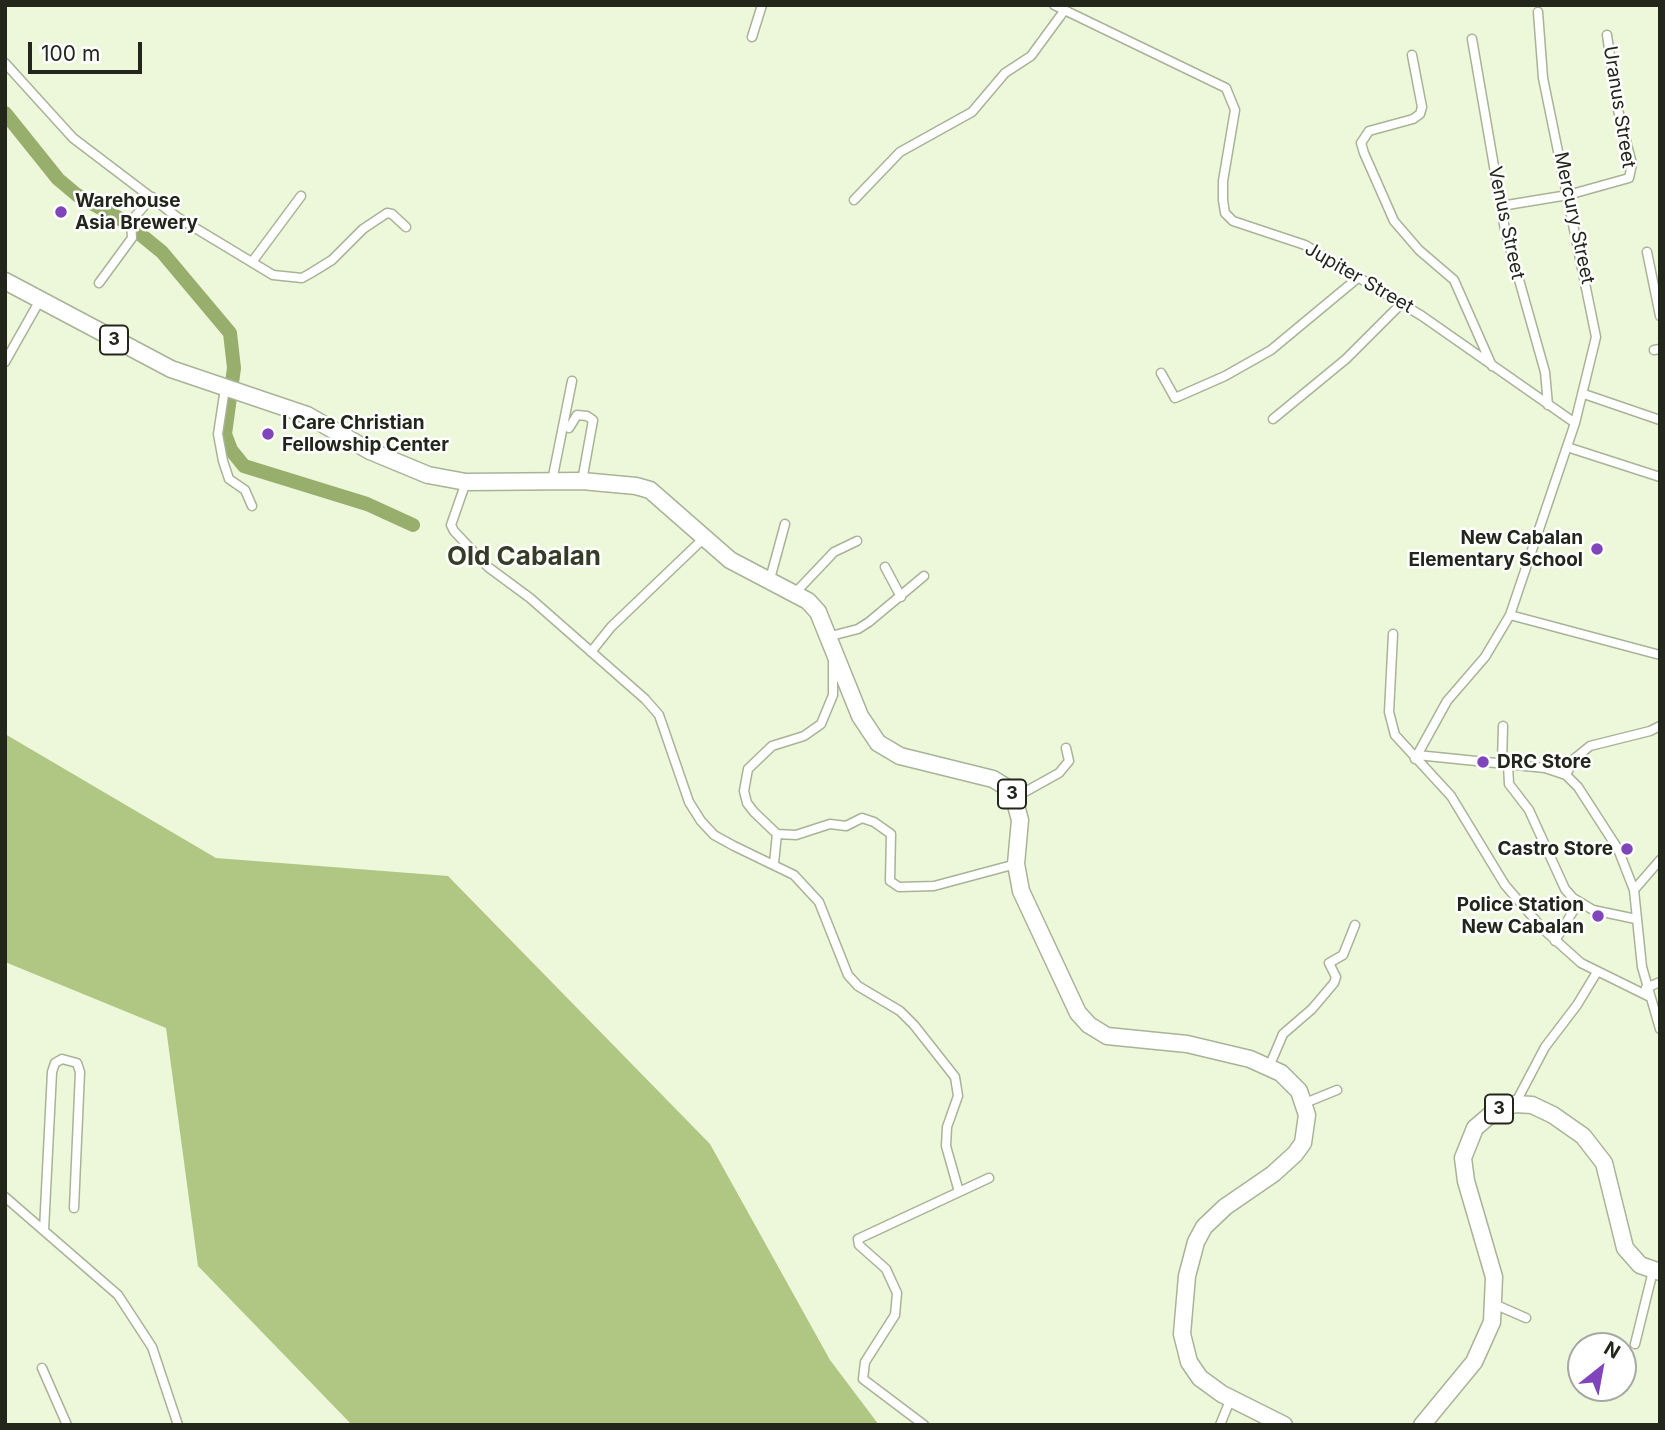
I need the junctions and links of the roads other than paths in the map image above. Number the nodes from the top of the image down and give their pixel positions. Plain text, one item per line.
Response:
1 (762, 5) edge
2 (1054, 5) edge
3 (1065, 11) junction
4 (1538, 12) dead end
5 (1607, 35) dead end
6 (752, 37) dead end
7 (1472, 39) dead end
8 (1412, 55) dead end
9 (5, 62) edge
10 (1568, 195) junction
11 (301, 196) dead end
12 (152, 197) junction
13 (854, 200) dead end
14 (1501, 206) junction
15 (406, 227) dead end
16 (1647, 252) dead end
17 (252, 262) junction
18 (1359, 277) junction
19 (5, 281) edge
20 (99, 284) dead end
21 (40, 300) junction
22 (1402, 303) junction
23 (1660, 316) edge
24 (5, 362) edge
25 (1492, 366) junction
26 (1161, 373) dead end
27 (572, 381) dead end
28 (226, 389) junction
29 (1584, 394) junction
30 (1548, 405) junction
31 (1273, 419) dead end
32 (1660, 420) edge
33 (1575, 423) junction
34 (569, 428) dead end
35 (1567, 447) junction
36 (1660, 477) edge
37 (552, 481) junction
38 (582, 481) junction
39 (466, 482) junction
40 (252, 506) dead end
41 (785, 524) dead end
42 (703, 539) junction
43 (857, 541) dead end
44 (885, 567) dead end
45 (924, 576) dead end
46 (770, 579) junction
47 (796, 592) junction
48 (901, 597) junction
49 (1510, 615) junction
50 (1392, 634) dead end
51 (830, 644) junction
52 (591, 652) junction
53 (1660, 655) edge
54 (1503, 726) dead end
55 (1660, 726) edge
56 (1066, 748) dead end
57 (1416, 757) junction
58 (1505, 764) junction
59 (1566, 775) junction
60 (1014, 797) junction
61 (777, 834) junction
62 (1660, 860) edge
63 (774, 863) junction
64 (1016, 864) junction
65 (1634, 890) junction
66 (1578, 903) junction
67 (1636, 919) junction
68 (1355, 925) dead end
69 (1555, 941) junction
70 (1597, 972) junction
71 (1660, 982) edge
72 (1647, 992) junction
73 (1660, 1029) edge
74 (1269, 1067) junction
75 (1338, 1090) dead end
76 (1305, 1103) junction
77 (1515, 1104) junction
78 (989, 1178) dead end
79 (959, 1192) junction
80 (5, 1197) edge
81 (74, 1208) dead end
82 (44, 1230) junction
83 (871, 1232) junction
84 (870, 1254) junction
85 (1656, 1272) edge
86 (1494, 1304) junction
87 (1526, 1318) dead end
88 (1637, 1337) edge
89 (42, 1368) dead end
90 (1231, 1398) junction
91 (67, 1425) edge
92 (178, 1425) edge
93 (924, 1425) edge
94 (1220, 1425) edge
95 (1284, 1425) edge
96 (1422, 1425) edge

1 - 6 street
2 - 3 street, Jupiter Street
3 - 13 street
3 - 18 street, Jupiter Street
4 - 10 street, Mercury Street
5 - 10 street, Uranus Street
7 - 14 street, Venus Street
8 - 25 street
9 - 12 street
10 - 14 street
10 - 29 street, Mercury Street
11 - 17 street
12 - 17 street
12 - 20 street
14 - 30 street, Venus Street
15 - 17 street
16 - 23 street
18 - 22 street, Jupiter Street
18 - 26 street
19 - 21 highway, 3
21 - 24 street
21 - 28 highway, 3
22 - 25 street, Jupiter Street
22 - 31 street
25 - 30 street, Jupiter Street
27 - 37 street
28 - 39 highway, 3
28 - 40 street
29 - 32 street
29 - 33 street, Mercury Street
30 - 33 street, Jupiter Street
33 - 35 street, Mercury Street
34 - 38 street
35 - 36 street
35 - 49 street, Mercury Street
37 - 38 highway, 3
37 - 39 highway, 3
38 - 42 highway, 3
39 - 52 street
41 - 46 street
42 - 46 highway, 3
42 - 52 street
43 - 47 street
44 - 48 street
45 - 48 street
46 - 47 highway, 3
47 - 51 highway, 3
48 - 51 street
49 - 53 street
49 - 57 street, Mercury Street
50 - 57 street
51 - 60 highway, 3
51 - 61 street
52 - 63 street
54 - 58 street
55 - 59 street
56 - 60 street
57 - 58 street
57 - 69 street
58 - 59 street
58 - 66 street
59 - 65 street
60 - 64 highway, 3
61 - 63 street
61 - 64 street
62 - 65 street
63 - 79 street
64 - 74 highway, 3
65 - 67 street
66 - 67 street
66 - 69 street
67 - 72 street
68 - 74 street
69 - 70 street
70 - 72 street
70 - 77 street
71 - 72 street
72 - 73 street
74 - 76 highway, 3
75 - 76 street
76 - 90 highway
77 - 85 highway, 3
77 - 86 highway, 3
78 - 79 street
79 - 83 street
80 - 82 street
81 - 82 street
82 - 92 street
83 - 84 street
83 - 84 street
84 - 93 street
85 - 88 street
86 - 87 street
86 - 96 highway, 3
89 - 91 street
90 - 94 street
90 - 95 highway

